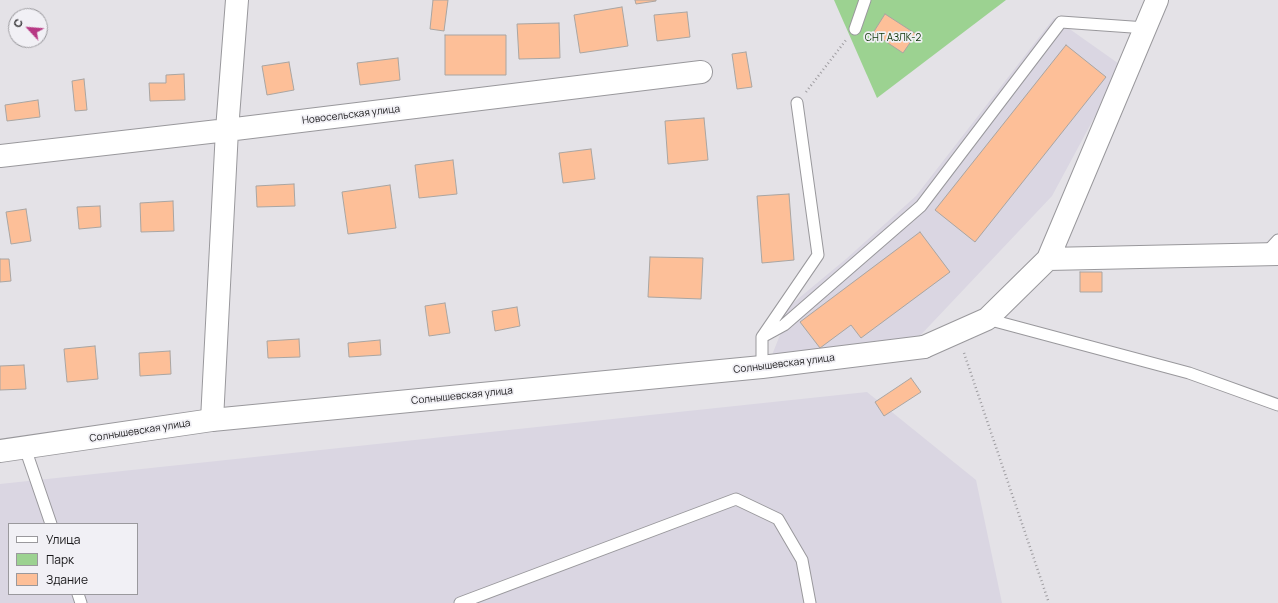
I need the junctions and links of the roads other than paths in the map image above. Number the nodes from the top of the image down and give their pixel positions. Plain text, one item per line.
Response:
1 (237, 0) edge
2 (865, 0) edge
3 (1157, 0) edge
4 (1146, 28) junction
5 (855, 29) road end
6 (701, 72) dead end
7 (797, 103) road end
8 (227, 130) junction
9 (0, 156) edge
10 (1274, 249) edge
11 (1048, 259) junction
12 (987, 319) junction
13 (762, 337) junction
14 (762, 367) junction
15 (1278, 405) edge
16 (212, 420) junction
17 (25, 448) junction
18 (0, 451) edge
19 (51, 523) edge
20 (460, 603) edge
21 (810, 603) edge

1 - 8 street
2 - 5 lane
3 - 4 street
4 - 11 street
4 - 13 lane
6 - 8 street, Новосельская улица
7 - 13 lane
8 - 9 street, Новосельская улица
8 - 16 street
10 - 11 street
11 - 12 street
12 - 14 street, Солнышевская улица
12 - 15 lane
13 - 14 lane
14 - 16 street, Солнышевская улица
16 - 17 street, Солнышевская улица
17 - 18 street, Солнышевская улица
17 - 19 lane
20 - 21 lane

